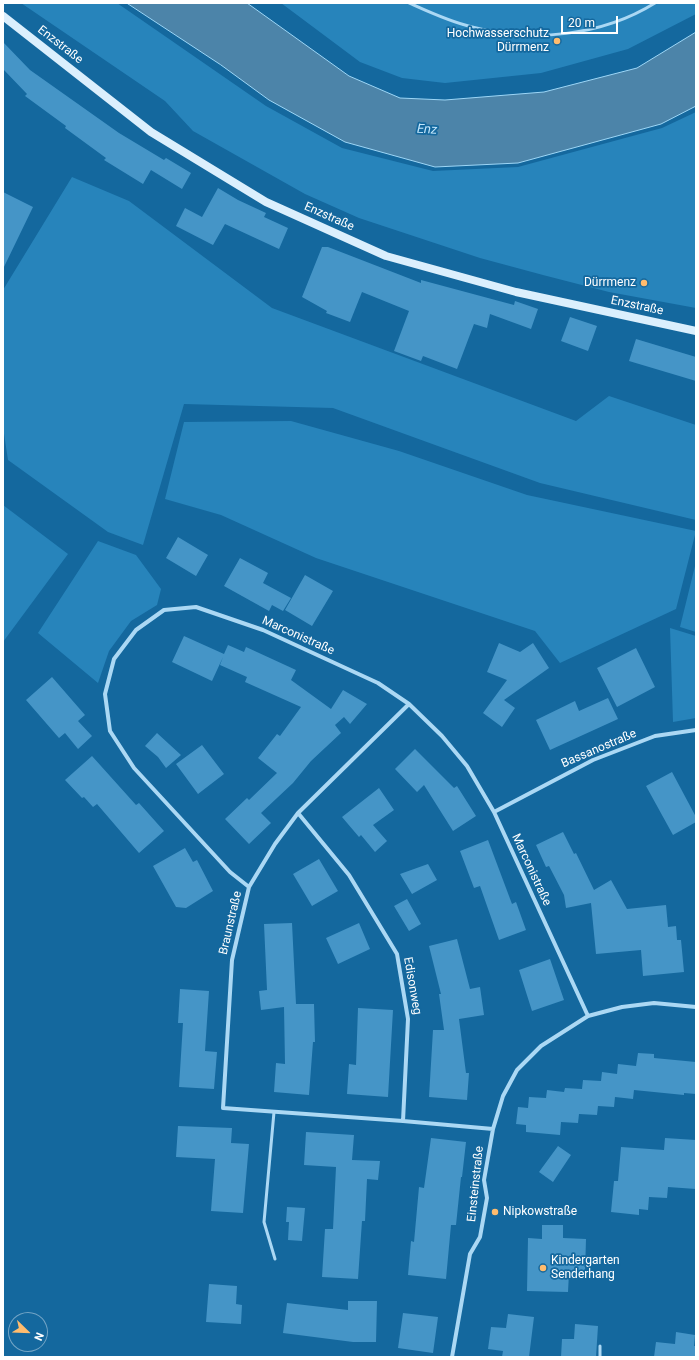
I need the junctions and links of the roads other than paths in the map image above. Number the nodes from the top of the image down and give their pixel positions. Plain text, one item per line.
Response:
1 (409, 3) edge
2 (655, 3) edge
3 (3, 16) edge
4 (696, 331) edge
5 (409, 704) junction
6 (696, 730) edge
7 (494, 812) junction
8 (298, 813) junction
9 (249, 887) junction
10 (696, 1007) edge
11 (588, 1016) junction
12 (274, 1112) junction
13 (403, 1121) junction
14 (493, 1130) junction
15 (275, 1259) dead end
16 (600, 1346) dead end
17 (452, 1357) edge
18 (600, 1357) edge

1 - 2 lane
3 - 4 main road, Enzstraße
5 - 7 street, Marconistraße
5 - 8 street, Braunstraße
5 - 9 street, Marconistraße
6 - 7 street, Bassanostraße
7 - 11 street, Marconistraße
8 - 9 street, Braunstraße
8 - 13 street, Edisonweg
9 - 12 street, Braunstraße
10 - 11 street, Einsteinstraße
11 - 14 street, Einsteinstraße
12 - 13 street
12 - 15 lane
13 - 14 street
14 - 17 street, Einsteinstraße
16 - 18 lane

